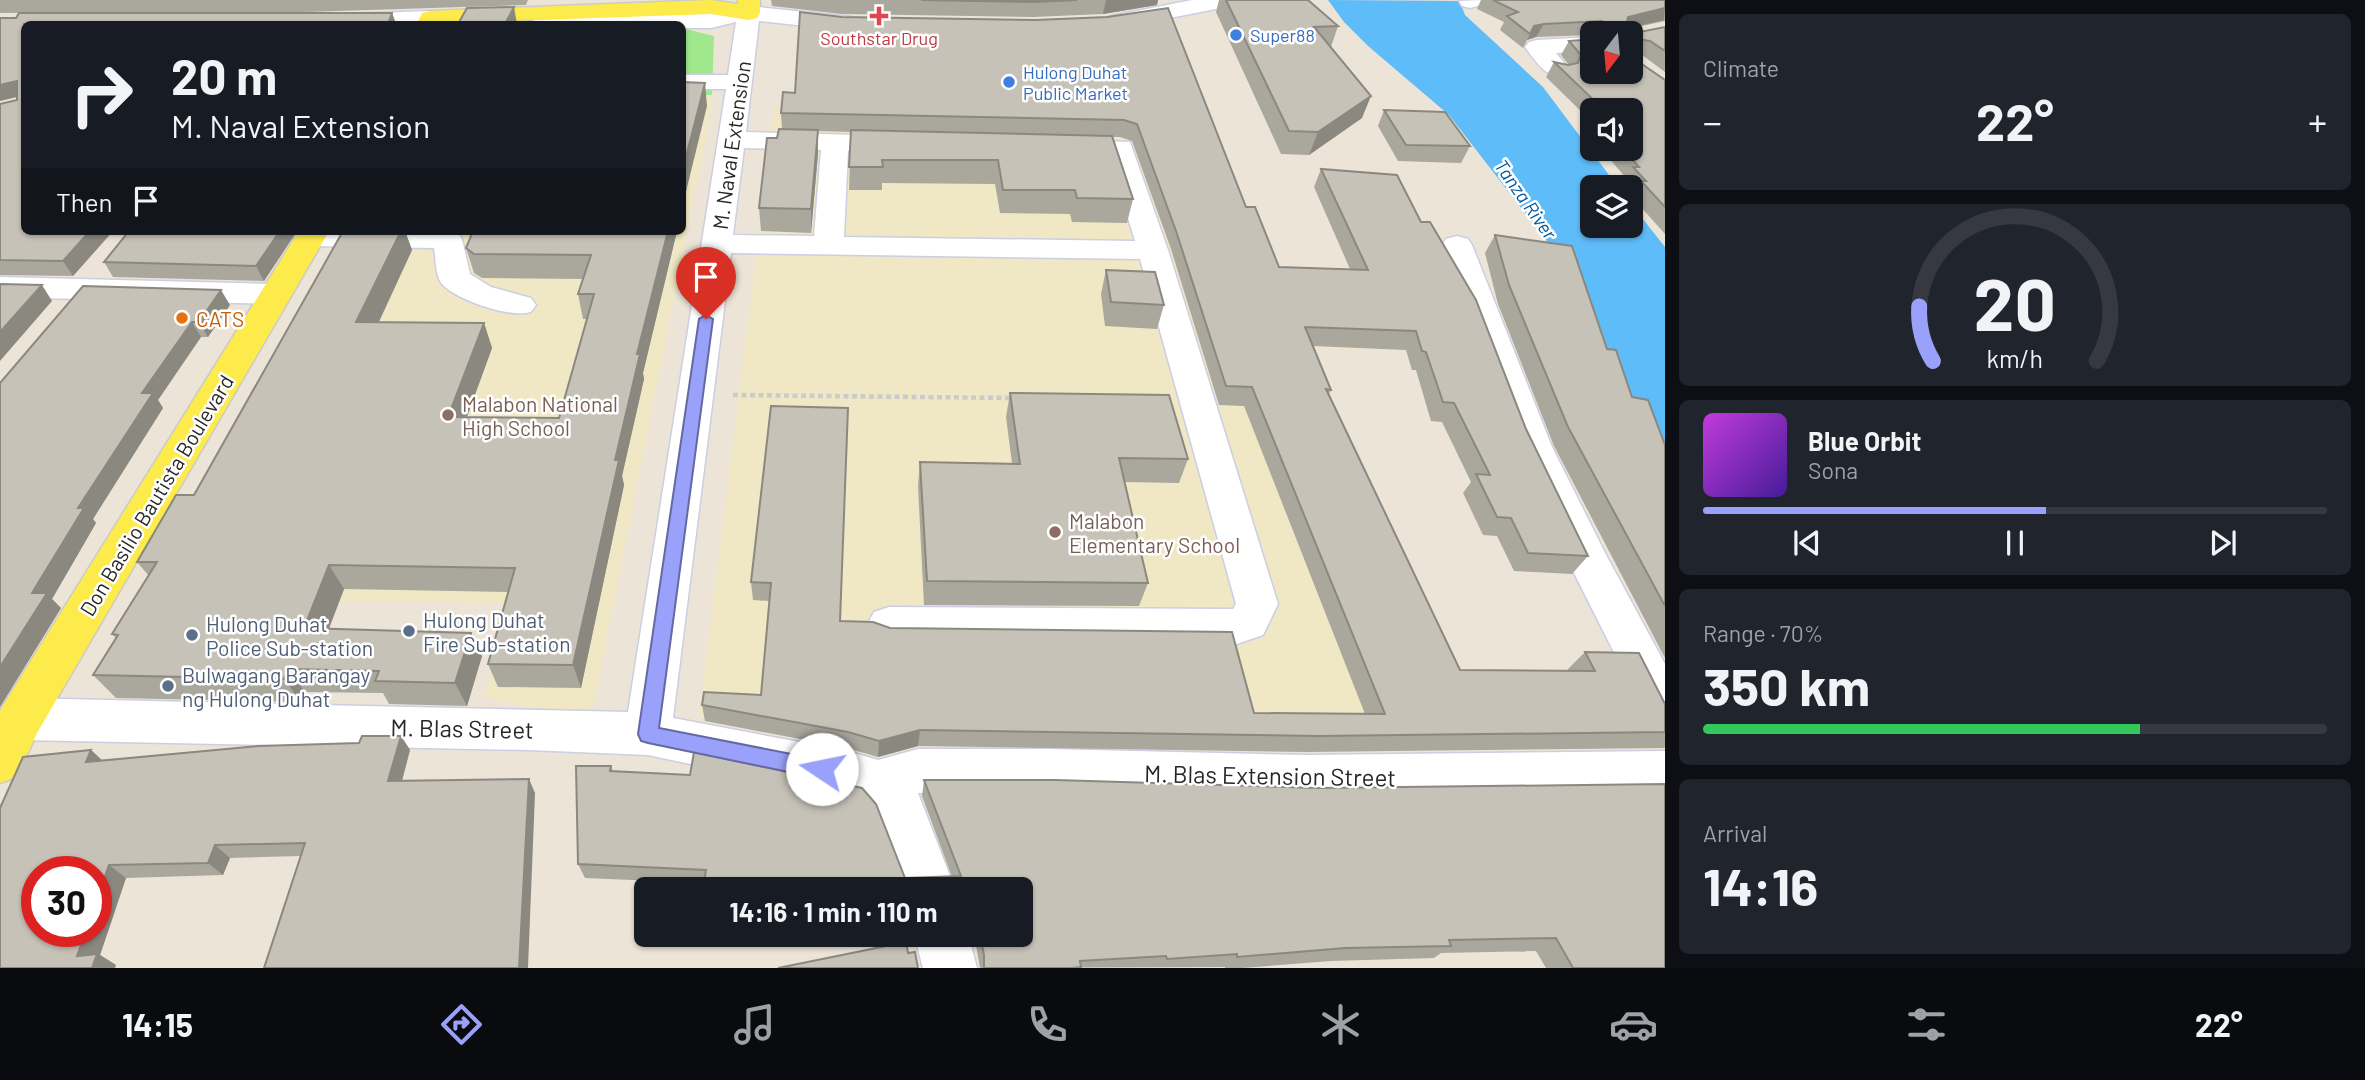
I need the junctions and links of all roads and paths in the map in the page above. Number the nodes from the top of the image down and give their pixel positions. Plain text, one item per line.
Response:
1 (1226, 0) edge
2 (749, 6) edge
3 (865, 16) edge
4 (434, 17) edge
5 (359, 21) edge
6 (686, 21) edge
7 (1564, 23) edge
8 (1091, 24) edge
9 (1580, 28) edge
10 (1580, 45) edge
11 (1559, 71) edge
12 (686, 82) edge
13 (740, 82) junction
14 (732, 140) junction
15 (835, 143) junction
16 (930, 145) edge
17 (1039, 146) edge
18 (311, 235) edge
19 (449, 235) edge
20 (717, 244) junction
21 (1457, 245) dead end
22 (828, 246) junction
23 (1153, 250) junction
24 (107, 260) edge
25 (0, 287) edge
26 (82, 289) junction
27 (276, 294) junction
28 (520, 305) dead end
29 (58, 319) edge
30 (696, 394) junction
31 (1018, 398) edge
32 (889, 625) edge
33 (1665, 708) edge
34 (10, 720) edge
35 (648, 734) junction
36 (0, 761) edge
37 (1665, 774) edge
38 (877, 783) junction
39 (924, 877) edge
40 (944, 947) edge
41 (950, 968) edge

1 - 8 street
2 - 3 street
2 - 4 main road
2 - 6 street
2 - 13 street, M. Naval Extension
4 - 5 street
7 - 9 street
10 - 11 street
12 - 13 street
13 - 14 street, M. Naval Extension
14 - 15 street
14 - 20 street, M. Naval Extension
15 - 16 street
15 - 22 street
17 - 23 street
18 - 27 main road, Don Basilio Bautista Boulevard
19 - 28 street
20 - 22 street
20 - 30 street, M. Naval Extension
21 - 33 street
22 - 23 street
23 - 32 street
24 - 26 street
25 - 26 street
26 - 27 street
26 - 29 street
27 - 34 main road, Don Basilio Bautista Boulevard
30 - 31 path
30 - 35 street, M. Naval Extension
34 - 35 street, M. Blas Street
34 - 36 main road, Don Basilio Bautista Boulevard
35 - 38 street, M. Blas Street
37 - 38 street, M. Blas Extension Street
38 - 39 street
40 - 41 street

